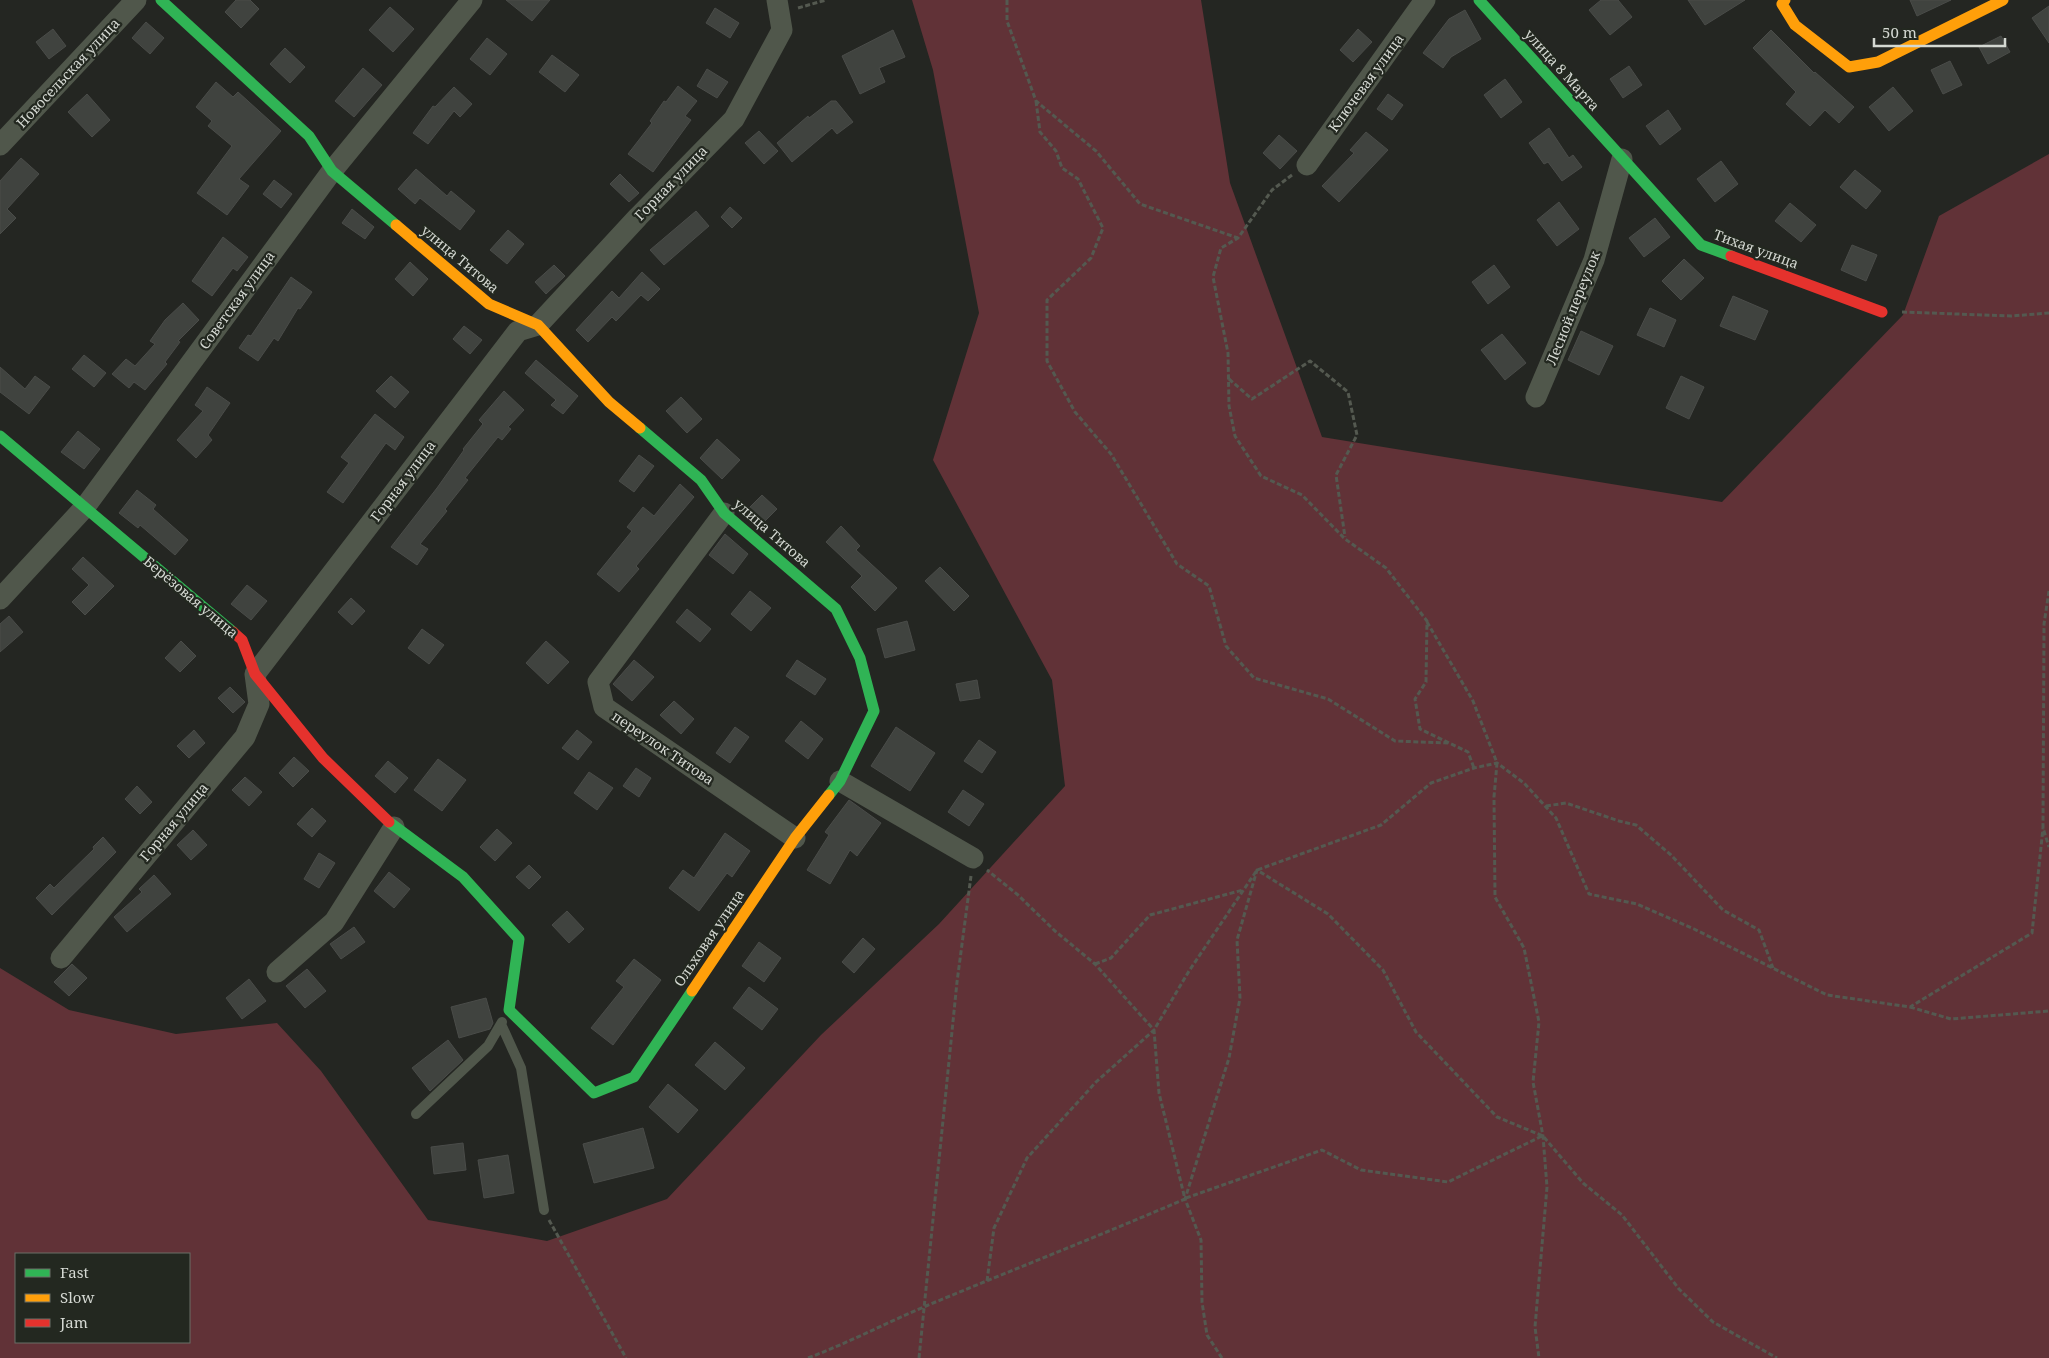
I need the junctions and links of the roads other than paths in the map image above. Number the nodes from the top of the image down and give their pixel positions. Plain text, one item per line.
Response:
1 (136, 0) edge
2 (161, 0) edge
3 (472, 0) edge
4 (1425, 0) edge
5 (1479, 0) edge
6 (2003, 0) edge
7 (1783, 2) edge
8 (779, 15) edge
9 (0, 145) edge
10 (1622, 160) junction
11 (1307, 165) road end
12 (332, 171) junction
13 (1882, 312) road end
14 (538, 325) junction
15 (1536, 397) dead end
16 (0, 436) edge
17 (85, 507) junction
18 (724, 514) junction
19 (0, 599) edge
20 (836, 609) joint
21 (255, 674) junction
22 (840, 781) junction
23 (394, 827) junction
24 (794, 838) junction
25 (973, 858) road end
26 (62, 958) dead end
27 (277, 972) dead end
28 (509, 1010) junction
29 (501, 1024) junction
30 (416, 1114) dead end
31 (544, 1210) road end

1 - 9 street, Новосельская улица
2 - 12 street, улица Титова
3 - 12 street, Советская улица
4 - 11 street, Ключевая улица
5 - 10 street, улица 8 Марта
6 - 7 street
8 - 14 street, Горная улица
10 - 13 street, Тихая улица
10 - 15 street, Лесной переулок
12 - 14 street, улица Титова
12 - 17 street, Советская улица
14 - 18 street, улица Титова
14 - 21 street, Горная улица
16 - 17 street, Берёзовая улица
17 - 19 street, Советская улица
17 - 21 street, Берёзовая улица
18 - 20 street, улица Титова
18 - 24 street, переулок Титова
20 - 22 street, Ольховая улица
21 - 23 street, Берёзовая улица
21 - 26 street, Горная улица
22 - 24 street, Ольховая улица
22 - 25 street
23 - 27 street
23 - 28 street, Берёзовая улица
24 - 28 street, Ольховая улица
28 - 29 lane
29 - 30 lane
29 - 31 lane

